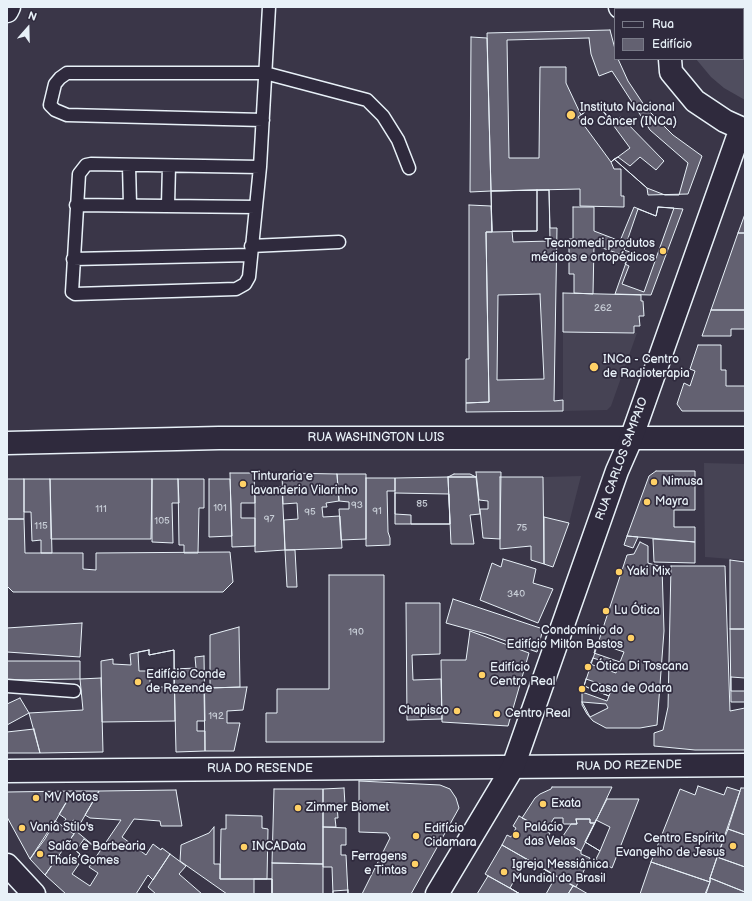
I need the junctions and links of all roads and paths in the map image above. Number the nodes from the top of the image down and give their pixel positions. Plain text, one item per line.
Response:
1 (9, 7) edge
2 (269, 7) edge
3 (7, 11) edge
4 (669, 63) edge
5 (265, 73) junction
6 (263, 120) junction
7 (743, 129) edge
8 (129, 165) junction
9 (169, 166) junction
10 (260, 167) junction
11 (409, 168) dead end
12 (76, 205) junction
13 (130, 205) junction
14 (168, 205) junction
15 (256, 207) junction
16 (339, 242) dead end
17 (250, 251) junction
18 (72, 259) junction
19 (745, 438) edge
20 (631, 439) junction
21 (7, 443) edge
22 (7, 686) edge
23 (74, 691) dead end
24 (745, 765) edge
25 (513, 767) junction
26 (7, 771) edge
27 (8, 869) edge
28 (34, 894) edge
29 (437, 894) edge

1 - 3 street
2 - 5 lane
4 - 7 street
5 - 6 lane
5 - 6 lane
5 - 11 lane
6 - 10 lane
7 - 20 street, RUA CARLOS SAMPAIO
8 - 9 lane
8 - 12 lane
8 - 13 lane
9 - 10 lane
9 - 14 lane
10 - 15 lane
12 - 13 lane
12 - 18 lane
13 - 14 lane
14 - 15 lane
15 - 17 lane
16 - 17 lane
17 - 18 lane
17 - 18 lane
19 - 20 street, RUA WASHINGTON LUIS
20 - 21 street, RUA WASHINGTON LUIS
20 - 25 street, RUA CARLOS SAMPAIO
22 - 23 lane
24 - 25 street, RUA DO REZENDE
25 - 26 street, RUA DO RESENDE
25 - 29 street, RUA CARLOS SAMPAIO
27 - 28 street

